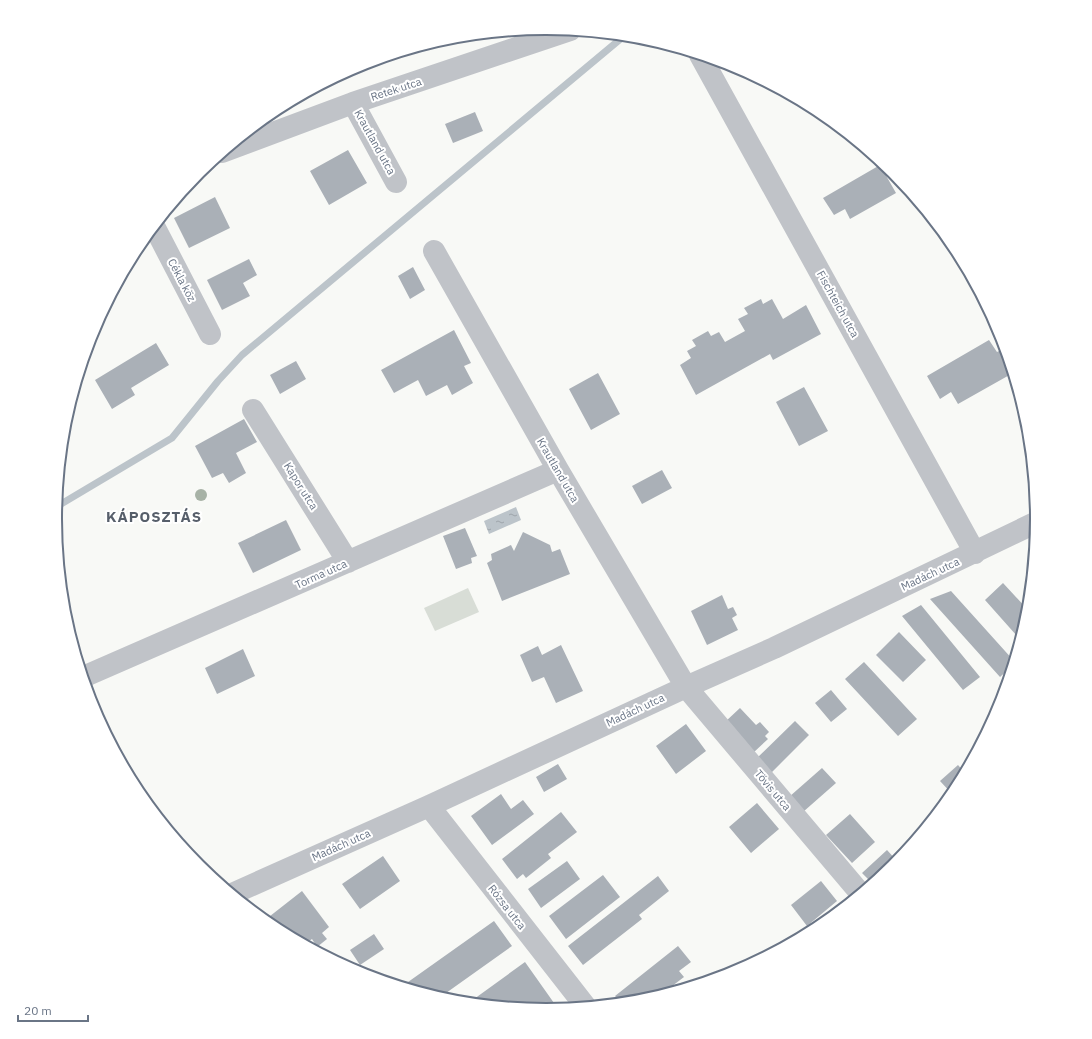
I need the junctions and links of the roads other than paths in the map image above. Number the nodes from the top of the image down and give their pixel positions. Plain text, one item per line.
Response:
1 (554, 35) edge
2 (704, 62) edge
3 (353, 103) junction
4 (238, 146) edge
5 (396, 182) dead end
6 (157, 232) edge
7 (434, 251) dead end
8 (210, 334) dead end
9 (253, 410) dead end
10 (558, 470) junction
11 (1030, 526) edge
12 (976, 553) junction
13 (348, 562) junction
14 (87, 675) edge
15 (686, 686) junction
16 (429, 806) junction
17 (858, 890) edge
18 (237, 892) edge
19 (583, 1003) edge

1 - 3 street, Retek utca
2 - 12 street, Fischteich utca
3 - 4 street, Retek utca
3 - 5 street, Krautland utca
6 - 8 street, Cékla köz
7 - 10 street, Krautland utca
9 - 13 street, Kapor utca
10 - 13 street, Torma utca
10 - 15 street, Krautland utca
11 - 12 street, Madách utca
12 - 15 street, Madách utca
13 - 14 street, Torma utca
15 - 16 street, Madách utca
15 - 17 street, Tövis utca
16 - 18 street, Madách utca
16 - 19 street, Rózsa utca

